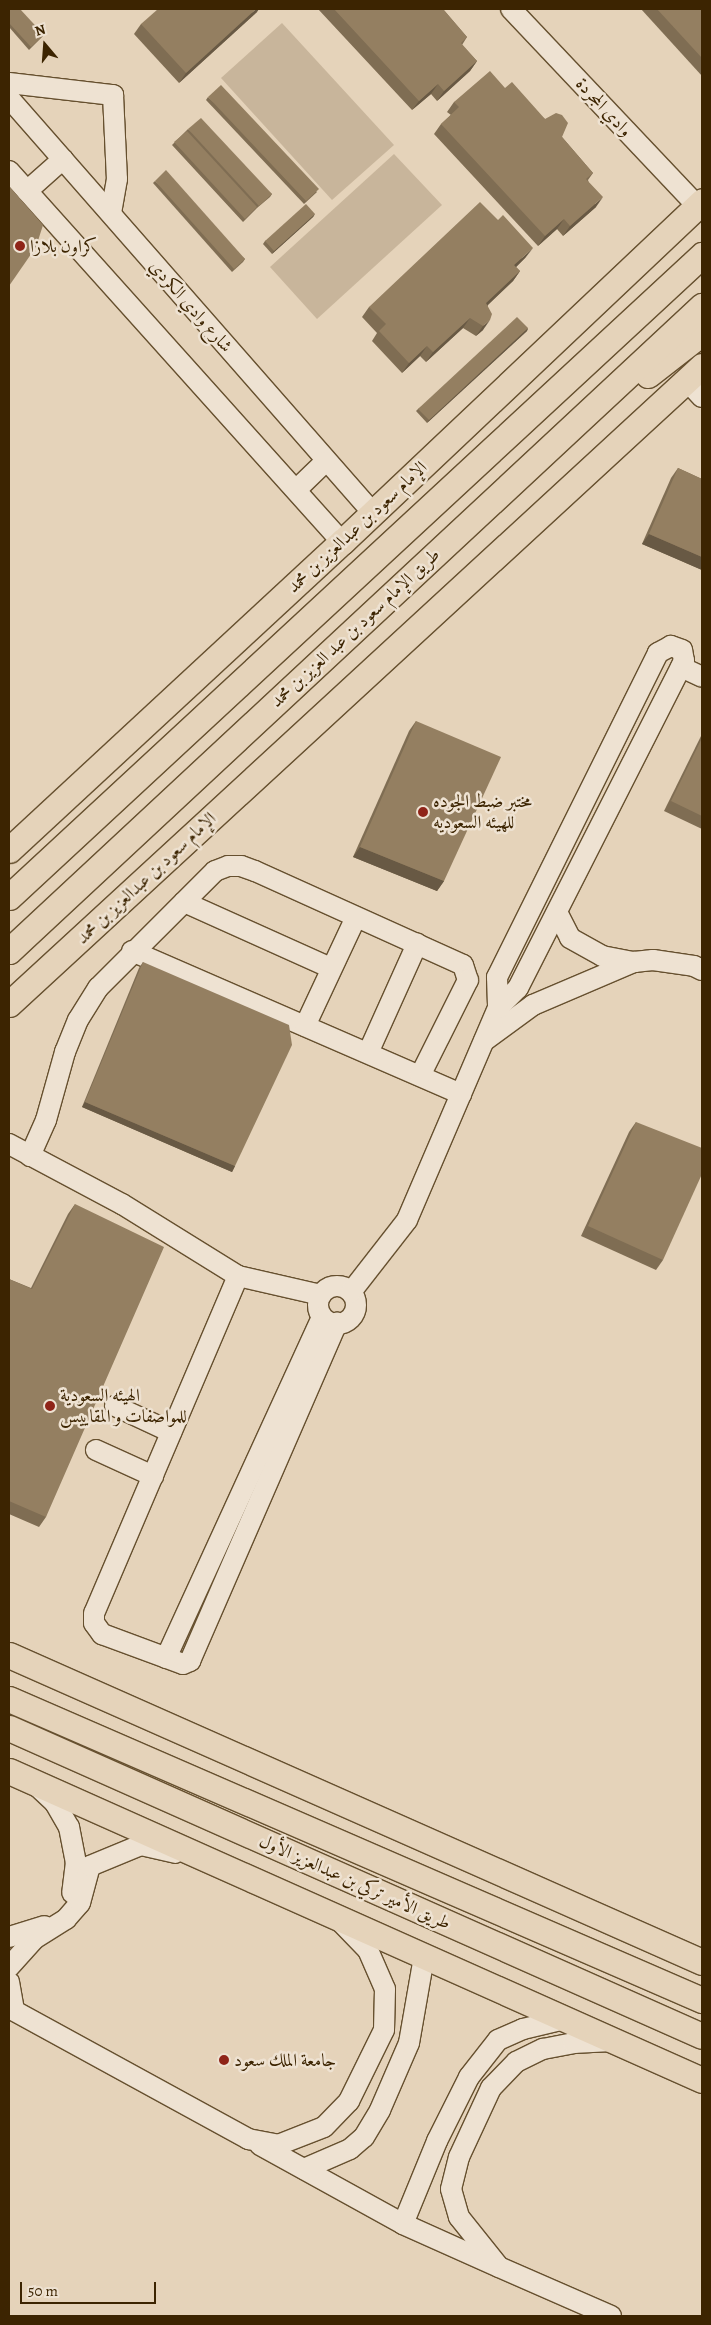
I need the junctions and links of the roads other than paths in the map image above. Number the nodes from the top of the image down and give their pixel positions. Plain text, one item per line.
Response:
1 (511, 9) edge
2 (9, 83) edge
3 (9, 98) edge
4 (63, 159) junction
5 (9, 171) edge
6 (27, 191) junction
7 (700, 203) edge
8 (111, 212) junction
9 (702, 255) edge
10 (702, 306) edge
11 (702, 333) edge
12 (697, 381) edge
13 (548, 449) junction
14 (325, 462) junction
15 (297, 489) junction
16 (373, 514) junction
17 (342, 542) junction
18 (681, 668) junction
19 (702, 677) edge
20 (9, 850) edge
21 (9, 897) edge
22 (184, 902) junction
23 (557, 912) junction
24 (356, 917) junction
25 (417, 944) junction
26 (9, 951) edge
27 (132, 951) junction
28 (634, 962) junction
29 (331, 968) junction
30 (702, 970) edge
31 (9, 1004) edge
32 (498, 1008) junction
33 (305, 1026) junction
34 (483, 1042) junction
35 (368, 1054) junction
36 (420, 1076) junction
37 (461, 1094) junction
38 (9, 1144) edge
39 (30, 1156) junction
40 (238, 1276) junction
41 (352, 1292) junction
42 (321, 1295) junction
43 (330, 1320) junction
44 (115, 1406) dead end
45 (171, 1432) junction
46 (96, 1450) dead end
47 (153, 1476) junction
48 (9, 1655) edge
49 (9, 1699) edge
50 (9, 1728) edge
51 (20, 1776) edge
52 (192, 1855) junction
53 (339, 1920) junction
54 (9, 1937) edge
55 (424, 1957) junction
56 (702, 1962) edge
57 (9, 1966) edge
58 (9, 1982) edge
59 (702, 2000) edge
60 (11, 2009) edge
61 (565, 2019) junction
62 (702, 2036) edge
63 (615, 2041) junction
64 (702, 2080) edge
65 (248, 2139) junction
66 (304, 2169) junction
67 (403, 2224) junction
68 (499, 2267) junction
69 (611, 2316) edge

1 - 7 street, وادي المجردة
2 - 8 street
3 - 4 street, شارع وادي الكردي
4 - 6 street
4 - 8 street, شارع وادي الكردي
5 - 6 street
6 - 15 street
7 - 16 main road, الإمام سعود بن عبدالعزيز بن محمد
8 - 14 street, شارع وادي الكردي
9 - 21 main road
10 - 13 main road, طريق الإمام سعود بن عبد العزيز بن محمد
11 - 13 main road
12 - 31 main road, الإمام سعود بن عبدالعزيز بن محمد
13 - 26 main road, طريق الإمام سعود بن عبد العزيز بن محمد
14 - 15 street
14 - 16 street, شارع وادي الكردي
15 - 17 street
16 - 17 main road, الإمام سعود بن عبدالعزيز بن محمد
17 - 20 main road, الإمام سعود بن عبدالعزيز بن محمد
18 - 19 street
18 - 23 street
18 - 32 street
22 - 24 street
22 - 27 street
22 - 29 street
23 - 28 street
23 - 32 street
24 - 25 street
24 - 29 street
25 - 35 street
25 - 36 street
27 - 33 street
27 - 39 street
28 - 30 street
28 - 34 street
29 - 33 street
32 - 34 street
33 - 35 street
34 - 37 street
35 - 36 street
36 - 37 street
37 - 41 street
38 - 39 street
39 - 40 street
40 - 42 street
40 - 45 street
41 - 42 street
41 - 43 street
42 - 43 street
43 - 47 street
44 - 45 street
45 - 47 street
46 - 47 street
48 - 56 main road
49 - 59 main road, طريق الأمير تركي بن عبدالعزيز الأول
50 - 62 main road, طريق الأمير تركي بن عبدالعزيز الأول
51 - 52 main road
51 - 54 street
52 - 53 main road
52 - 57 street
53 - 55 main road
53 - 65 street
55 - 61 main road
55 - 66 street
58 - 60 street
60 - 65 street
61 - 63 main road
61 - 67 street
63 - 64 main road
63 - 68 street
65 - 66 street
66 - 67 street
67 - 68 street
68 - 69 street

